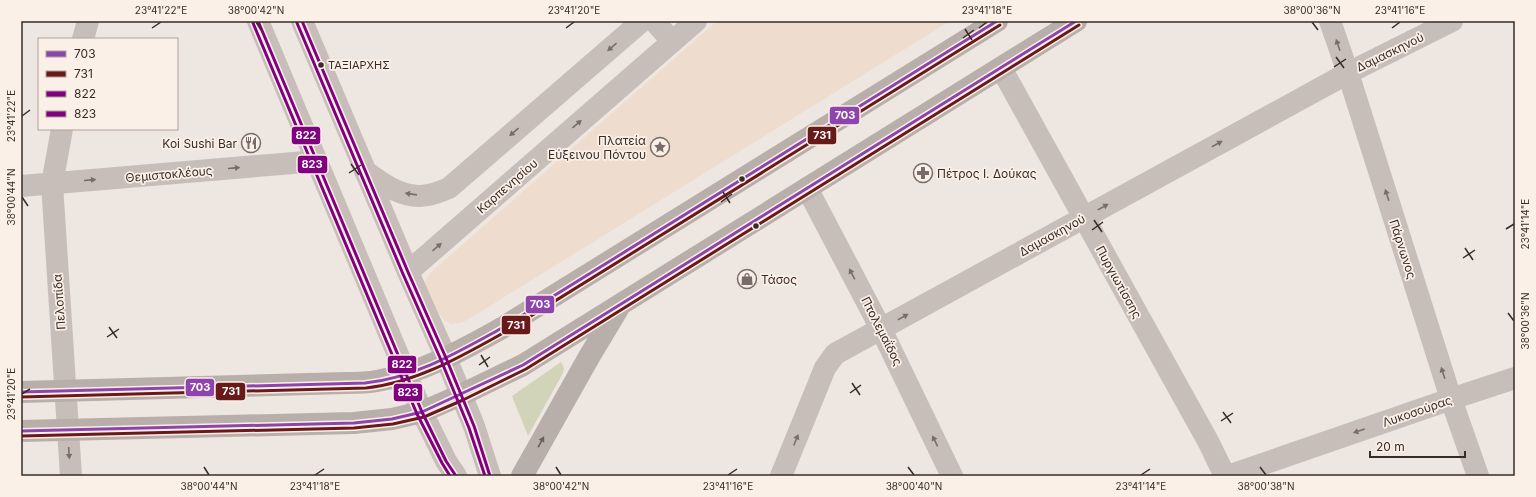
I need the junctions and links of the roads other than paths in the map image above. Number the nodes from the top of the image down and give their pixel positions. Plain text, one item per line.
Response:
1 (88, 21) edge
2 (258, 21) edge
3 (302, 21) edge
4 (642, 21) edge
5 (654, 21) edge
6 (696, 21) edge
7 (997, 21) edge
8 (1076, 21) edge
9 (1330, 21) edge
10 (1452, 21) edge
11 (83, 38) edge
12 (672, 41) junction
13 (1001, 68) junction
14 (1348, 73) junction
15 (62, 130) edge
16 (317, 161) junction
17 (365, 171) junction
18 (52, 184) junction
19 (21, 186) edge
20 (806, 188) junction
21 (1083, 218) junction
22 (408, 272) junction
23 (622, 303) junction
24 (881, 328) junction
25 (446, 358) junction
26 (406, 374) junction
27 (1515, 378) edge
28 (65, 390) junction
29 (21, 392) edge
30 (461, 395) junction
31 (1451, 399) junction
32 (422, 412) junction
33 (67, 429) junction
34 (21, 432) edge
35 (70, 476) edge
36 (456, 476) edge
37 (490, 476) edge
38 (522, 476) edge
39 (781, 476) edge
40 (952, 476) edge
41 (1225, 476) edge
42 (1228, 476) edge
43 (1478, 476) edge

1 - 11 street
2 - 16 street
3 - 17 street
4 -> 17 street
5 - 12 street
6 - 12 street, Καρπενησίου
7 - 25 main road
8 - 13 main road
14 -> 9 street, Πάρνωνος
10 - 14 street, Δαμασκηνού
22 -> 12 street, Καρπενησίου
13 - 20 main road
13 - 21 street, Πυργιωτίσσης
21 -> 14 street, Δαμασκηνού
31 -> 14 street, Πάρνωνος
15 - 18 street, Πελοπίδα
18 -> 16 street, Θεμιστοκλέους
16 - 26 street
17 - 22 street
18 - 19 street, Θεμιστοκλέους
18 - 28 street, Πελοπίδα
20 - 23 main road
24 -> 20 street, Πτολεμαΐδος
24 -> 21 street, Δαμασκηνού
21 - 41 street, Πυργιωτίσσης
22 - 25 street
23 - 30 main road
38 -> 23 main road
39 -> 24 street, Δαμασκηνού
40 -> 24 street, Πτολεμαΐδος
25 - 26 main road
25 - 30 street
26 - 28 main road
26 - 32 street
27 - 31 street, Λυκοσούρας
28 - 29 main road
28 - 33 street, Πελοπίδα
30 - 32 main road
30 - 37 street
31 -> 42 street, Λυκοσούρας
31 - 43 street, Πάρνωνος
32 - 33 main road
32 - 36 street
33 - 34 main road
33 -> 35 street, Πελοπίδα

